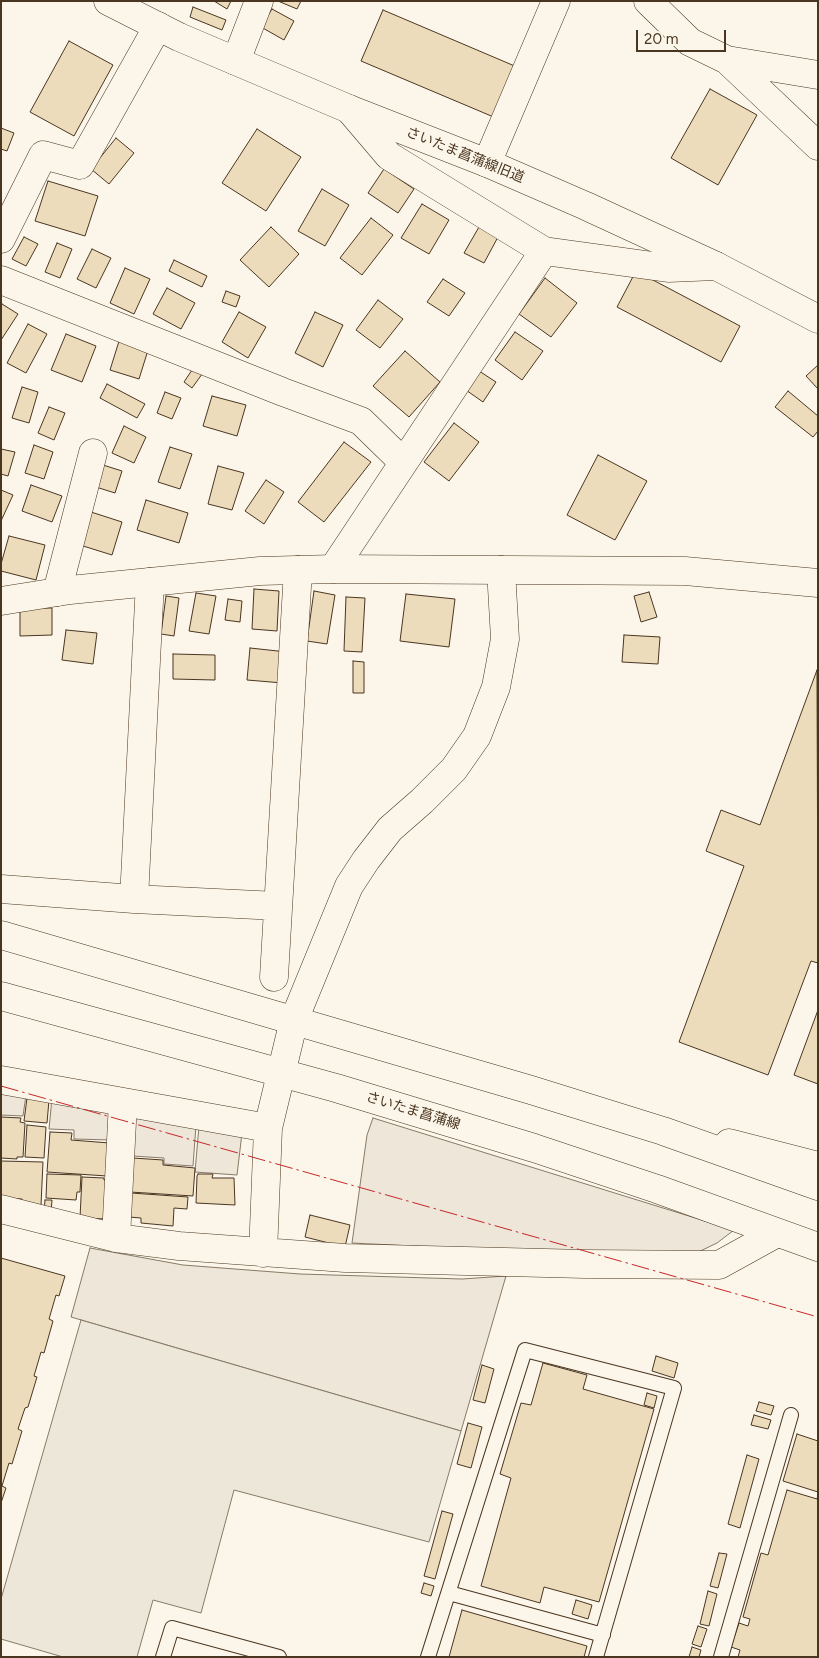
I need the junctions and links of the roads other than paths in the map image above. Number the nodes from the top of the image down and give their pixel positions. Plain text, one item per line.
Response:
1 (108, 1) edge
2 (259, 1) edge
3 (556, 1) edge
4 (648, 1) edge
5 (158, 26) junction
6 (727, 60) junction
7 (236, 61) junction
8 (818, 75) edge
9 (349, 109) junction
10 (818, 146) edge
11 (487, 163) junction
12 (1, 239) edge
13 (544, 251) junction
14 (716, 266) junction
15 (1, 280) edge
16 (818, 319) edge
17 (93, 452) dead end
18 (403, 462) junction
19 (333, 569) junction
20 (298, 570) junction
21 (501, 570) junction
22 (150, 582) junction
23 (818, 583) edge
24 (57, 592) junction
25 (1, 602) edge
26 (1, 889) edge
27 (134, 900) junction
28 (278, 906) junction
29 (1, 935) edge
30 (274, 977) dead end
31 (1, 996) edge
32 (294, 1020) junction
33 (280, 1072) junction
34 (1, 1080) edge
35 (123, 1102) junction
36 (589, 1108) junction
37 (268, 1128) junction
38 (818, 1166) edge
39 (818, 1186) edge
40 (1, 1209) edge
41 (777, 1233) junction
42 (116, 1238) junction
43 (818, 1247) edge
44 (263, 1253) junction
45 (791, 1415) dead end
46 (449, 1593) junction
47 (603, 1635) junction
48 (163, 1657) edge
49 (278, 1657) edge
50 (428, 1657) edge
51 (596, 1657) edge
52 (721, 1657) edge

1 - 5 street, さいたま菖蒲線旧道
2 - 7 street
3 - 11 street
4 - 6 street
5 - 7 street, さいたま菖蒲線旧道
5 - 12 street
6 - 8 street
6 - 10 street
7 - 9 street, さいたま菖蒲線旧道
9 - 11 street, さいたま菖蒲線旧道
9 - 13 street
11 - 14 street, さいたま菖蒲線旧道
13 - 14 street
13 - 18 street
14 - 16 street, さいたま菖蒲線旧道
15 - 18 street
17 - 24 street
18 - 19 street
19 - 20 street
19 - 21 street
20 - 22 street
20 - 28 street
21 - 23 street
21 - 32 street
22 - 24 street
22 - 27 street
24 - 25 street
26 - 27 street
27 - 28 street
28 - 30 street
29 - 32 street
31 - 33 street, さいたま菖蒲線
32 - 33 street
32 - 36 street
33 - 37 street
33 - 41 street, さいたま菖蒲線
34 - 35 street
35 - 37 street
35 - 42 street
36 - 38 street
36 - 39 street
37 - 44 street
40 - 42 street
41 - 43 street, さいたま菖蒲線
41 - 44 street
42 - 44 street
45 - 52 lane
46 - 47 lane
46 - 47 lane
46 - 50 lane
47 - 51 lane
48 - 49 lane

